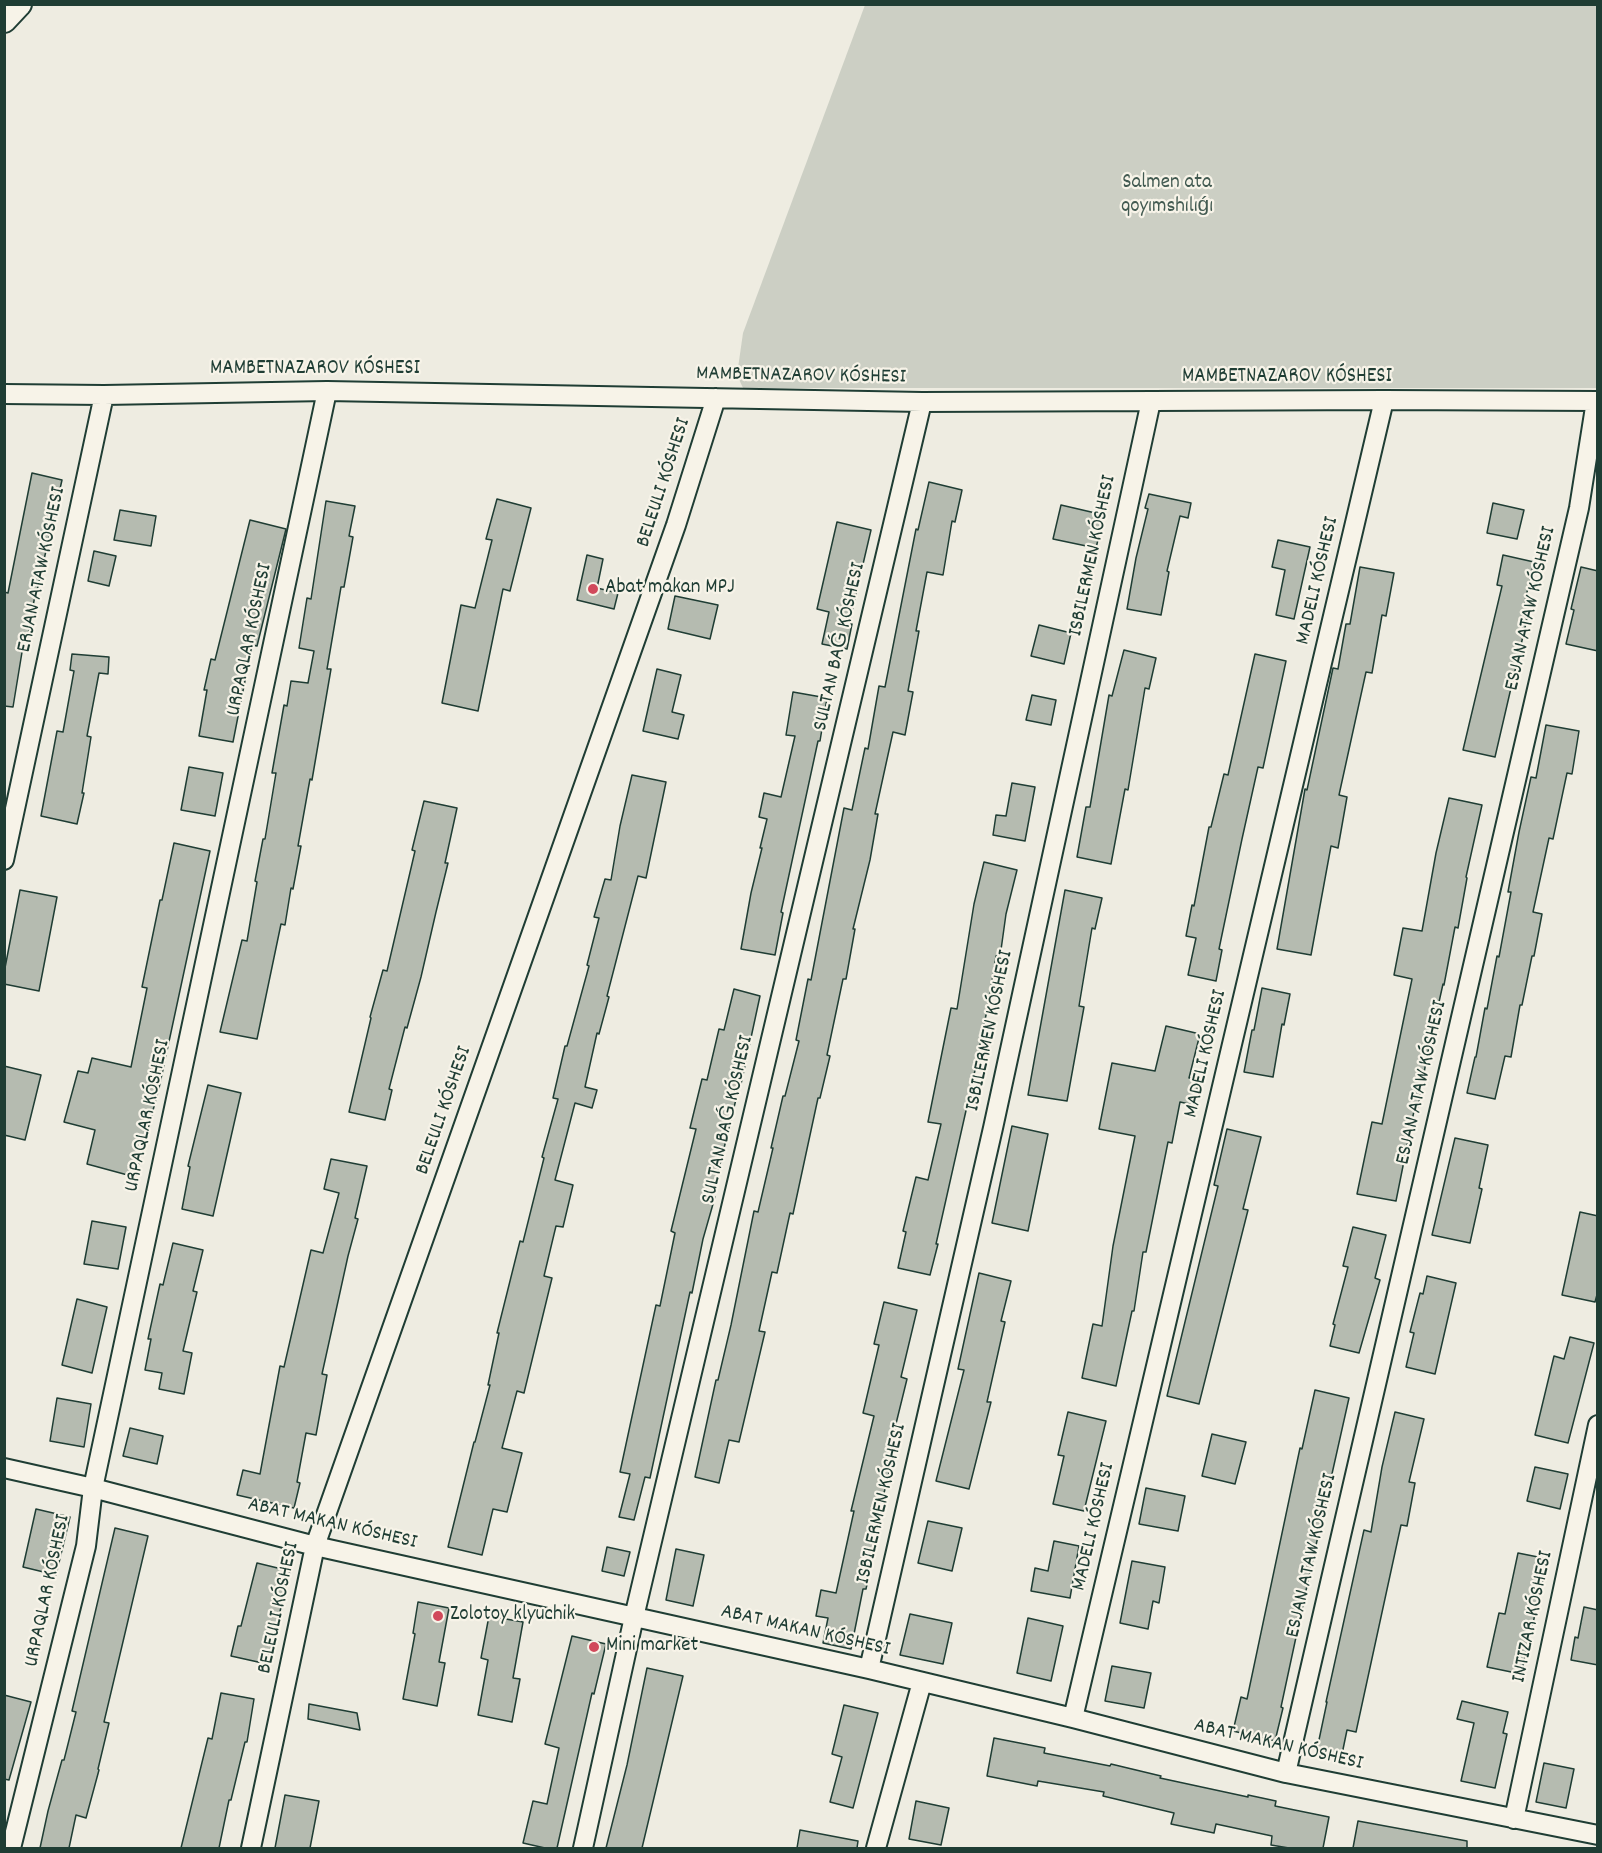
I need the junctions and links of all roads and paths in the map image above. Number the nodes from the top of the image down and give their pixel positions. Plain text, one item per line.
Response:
1 (19, 4) edge
2 (4, 20) edge
3 (327, 391) junction
4 (4, 394) edge
5 (104, 395) junction
6 (716, 398) junction
7 (1151, 400) junction
8 (1384, 400) junction
9 (1597, 401) edge
10 (922, 402) junction
11 (4, 860) edge
12 (1598, 1425) edge
13 (4, 1468) edge
14 (93, 1488) junction
15 (315, 1546) junction
16 (634, 1617) junction
17 (869, 1669) junction
18 (922, 1682) junction
19 (1073, 1718) junction
20 (1286, 1773) junction
21 (1514, 1820) junction
22 (1598, 1835) edge
23 (10, 1848) edge
24 (251, 1848) edge
25 (583, 1848) edge
26 (878, 1848) edge

1 - 2 street
3 - 5 street, MAMBETNAZAROV KÓSHESI
3 - 6 street, MAMBETNAZAROV KÓSHESI
3 - 14 street, URPAQLAR KÓSHESI
4 - 5 street, MAMBETNAZAROV KÓSHESI
5 - 11 street, ERJAN ATAW KÓSHESI
6 - 10 street, MAMBETNAZAROV KÓSHESI
6 - 15 street, BELEULI KÓSHESI
7 - 8 street, MAMBETNAZAROV KÓSHESI
7 - 10 street, MAMBETNAZAROV KÓSHESI
7 - 17 street, ISBILERMEN KÓSHESI
8 - 9 street, MAMBETNAZAROV KÓSHESI
8 - 19 street, MADELI KÓSHESI
9 - 20 street, ESJAN ATAW KÓSHESI
10 - 16 street, SULTAN BAǴ KÓSHESI
12 - 21 street, INTIZAR KÓSHESI
13 - 14 street, ABAT MAKAN KÓSHESI
14 - 15 street, ABAT MAKAN KÓSHESI
14 - 23 street, URPAQLAR KÓSHESI
15 - 16 street, ABAT MAKAN KÓSHESI
15 - 24 street, BELEULI KÓSHESI
16 - 17 street, ABAT MAKAN KÓSHESI
16 - 25 street, SULTAN BAǴ KÓSHESI
17 - 18 street, ABAT MAKAN KÓSHESI
18 - 19 street, ABAT MAKAN KÓSHESI
18 - 26 street
19 - 20 street, ABAT MAKAN KÓSHESI
20 - 21 street, ABAT MAKAN KÓSHESI
21 - 22 street, ABAT MAKAN KÓSHESI

